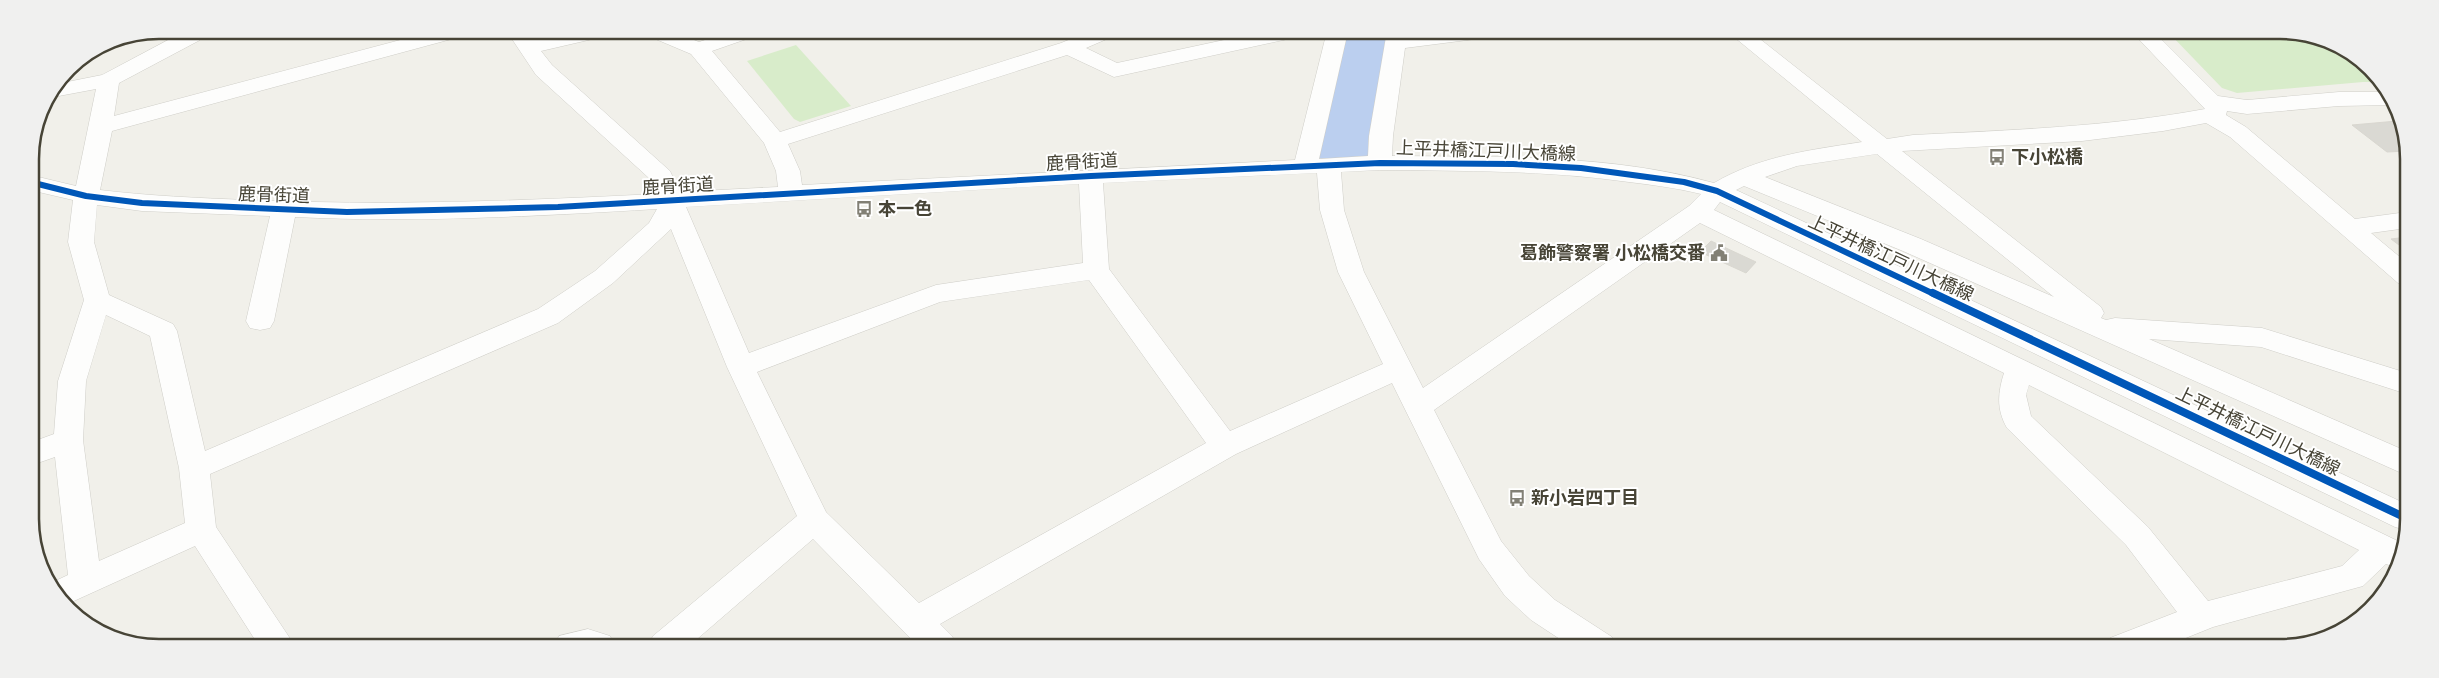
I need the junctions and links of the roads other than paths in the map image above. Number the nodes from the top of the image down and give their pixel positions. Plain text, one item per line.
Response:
1 (187, 39) edge
2 (429, 39) edge
3 (522, 39) edge
4 (673, 39) edge
5 (728, 39) edge
6 (1090, 39) edge
7 (1259, 39) edge
8 (1337, 39) edge
9 (1396, 39) edge
10 (1747, 39) edge
11 (2148, 39) edge
12 (1069, 48) junction
13 (699, 49) junction
14 (109, 80) junction
15 (61, 90) edge
16 (2384, 99) edge
17 (2212, 109) junction
18 (101, 127) junction
19 (775, 141) junction
20 (1880, 146) junction
21 (1380, 163) junction
22 (1317, 165) junction
23 (1090, 176) junction
24 (1744, 176) junction
25 (39, 184) edge
26 (1717, 191) junction
27 (791, 194) junction
28 (86, 196) junction
29 (673, 201) junction
30 (284, 211) junction
31 (1698, 212) junction
32 (2400, 221) edge
33 (2350, 228) junction
34 (1096, 270) junction
35 (2400, 272) edge
36 (97, 300) junction
37 (260, 321) dead end
38 (2107, 326) junction
39 (2133, 343) junction
40 (741, 367) junction
41 (1399, 368) junction
42 (2018, 369) junction
43 (2400, 382) edge
44 (1419, 406) junction
45 (68, 440) junction
46 (1224, 446) junction
47 (39, 451) edge
48 (2400, 461) edge
49 (194, 468) junction
50 (2400, 515) edge
51 (814, 520) junction
52 (201, 529) junction
53 (2392, 553) edge
54 (72, 588) edge
55 (2201, 617) junction
56 (916, 621) junction
57 (273, 639) edge
58 (673, 639) edge
59 (933, 639) edge
60 (1588, 639) edge
61 (2145, 639) edge

1 - 14 street
2 - 18 street
3 - 29 street
4 - 13 street
5 - 13 street
6 - 12 street
7 - 12 street
8 - 22 street
9 - 21 street
10 - 20 street
11 - 17 street
12 - 19 street
13 - 19 street
14 - 15 street
14 - 18 street
16 - 17 street
17 - 20 street
17 - 33 street
18 - 28 street
19 - 27 street
20 - 24 street
20 - 38 street
21 - 22 street, 上平井橋江戸川大橋線
21 - 26 street, 上平井橋江戸川大橋線
22 - 23 street, 鹿骨街道
22 - 41 street
23 - 27 street, 鹿骨街道
23 - 34 street
24 - 26 street
24 - 39 street
25 - 28 street, 鹿骨街道
26 - 31 street
26 - 50 street, 上平井橋江戸川大橋線
27 - 29 street, 鹿骨街道
28 - 30 street, 鹿骨街道
28 - 36 street
29 - 30 street, 鹿骨街道
29 - 40 street
29 - 49 street
30 - 37 street
31 - 42 street
31 - 44 street
32 - 33 street
33 - 35 street
34 - 40 street
34 - 46 street
36 - 45 street
36 - 49 street
38 - 39 street
38 - 43 street
39 - 48 street
40 - 51 street
41 - 44 street
41 - 46 street
42 - 53 street
42 - 55 street
44 - 60 street
45 - 47 street
45 - 54 street
46 - 56 street
49 - 52 street
51 - 56 street
51 - 58 street
52 - 54 street
52 - 57 street
53 - 55 street
55 - 61 street
56 - 59 street

